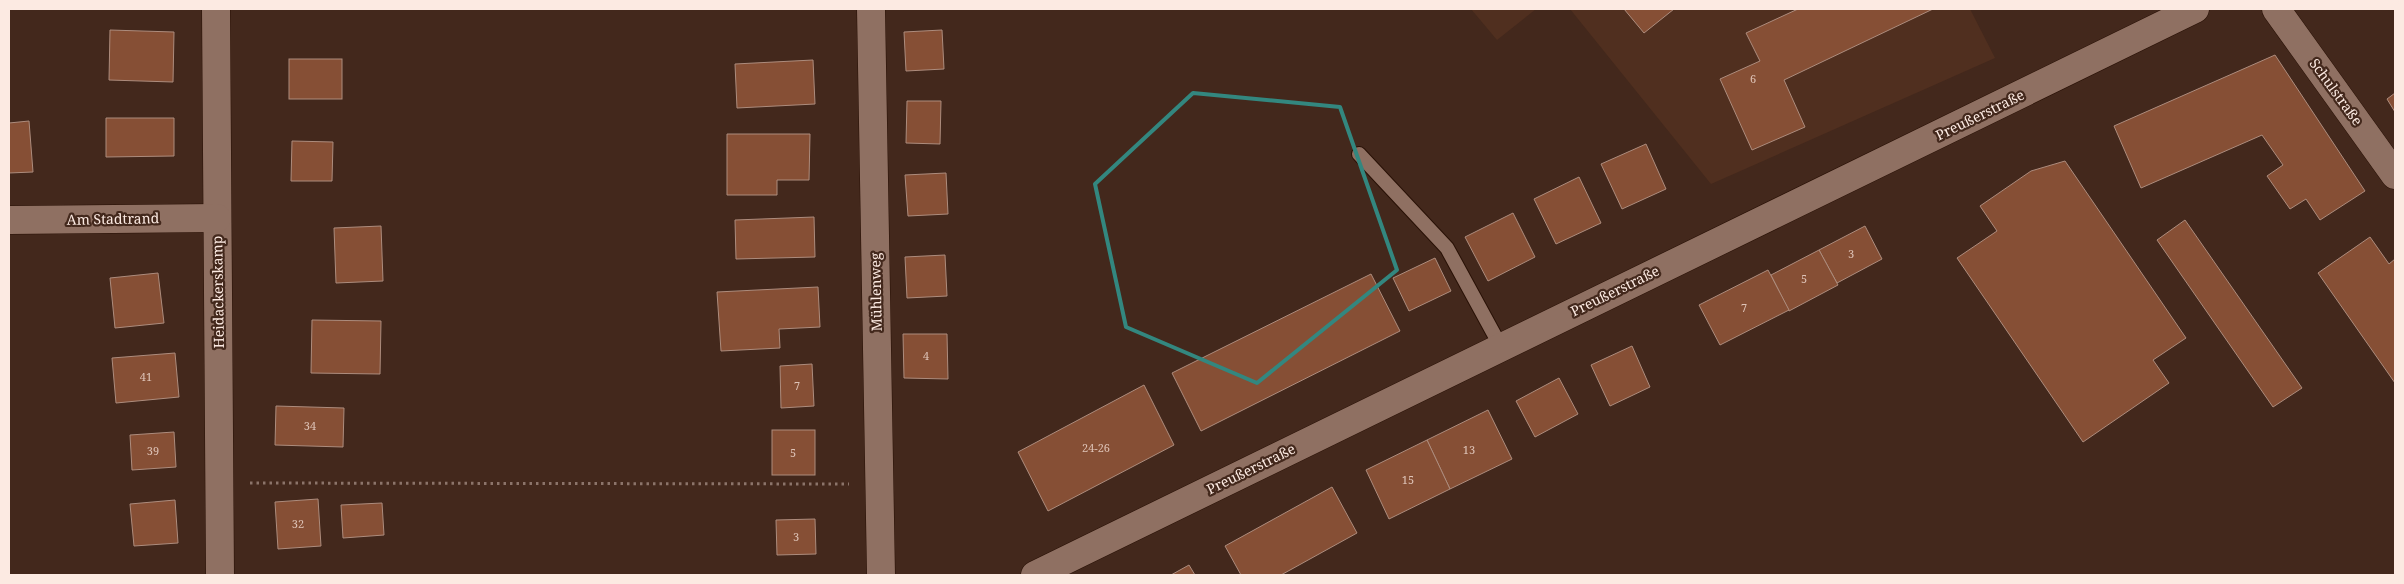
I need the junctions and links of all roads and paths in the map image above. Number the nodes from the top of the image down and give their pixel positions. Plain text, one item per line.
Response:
1 (216, 9) edge
2 (871, 9) edge
3 (2195, 9) edge
4 (2276, 9) edge
5 (1359, 154) dead end
6 (2395, 175) edge
7 (217, 218) junction
8 (9, 220) edge
9 (1500, 347) junction
10 (220, 483) junction
11 (879, 484) junction
12 (220, 575) edge
13 (881, 575) edge
14 (1036, 575) edge

1 - 7 street, Heidackerskamp
2 - 11 street, Mühlenweg
3 - 9 street, Preußerstraße
4 - 6 street, Schulstraße
5 - 9 lane
7 - 8 street, Am Stadtrand
7 - 10 street, Heidackerskamp
9 - 14 street, Preußerstraße
10 - 11 path
10 - 12 street, Heidackerskamp
11 - 13 street, Mühlenweg

